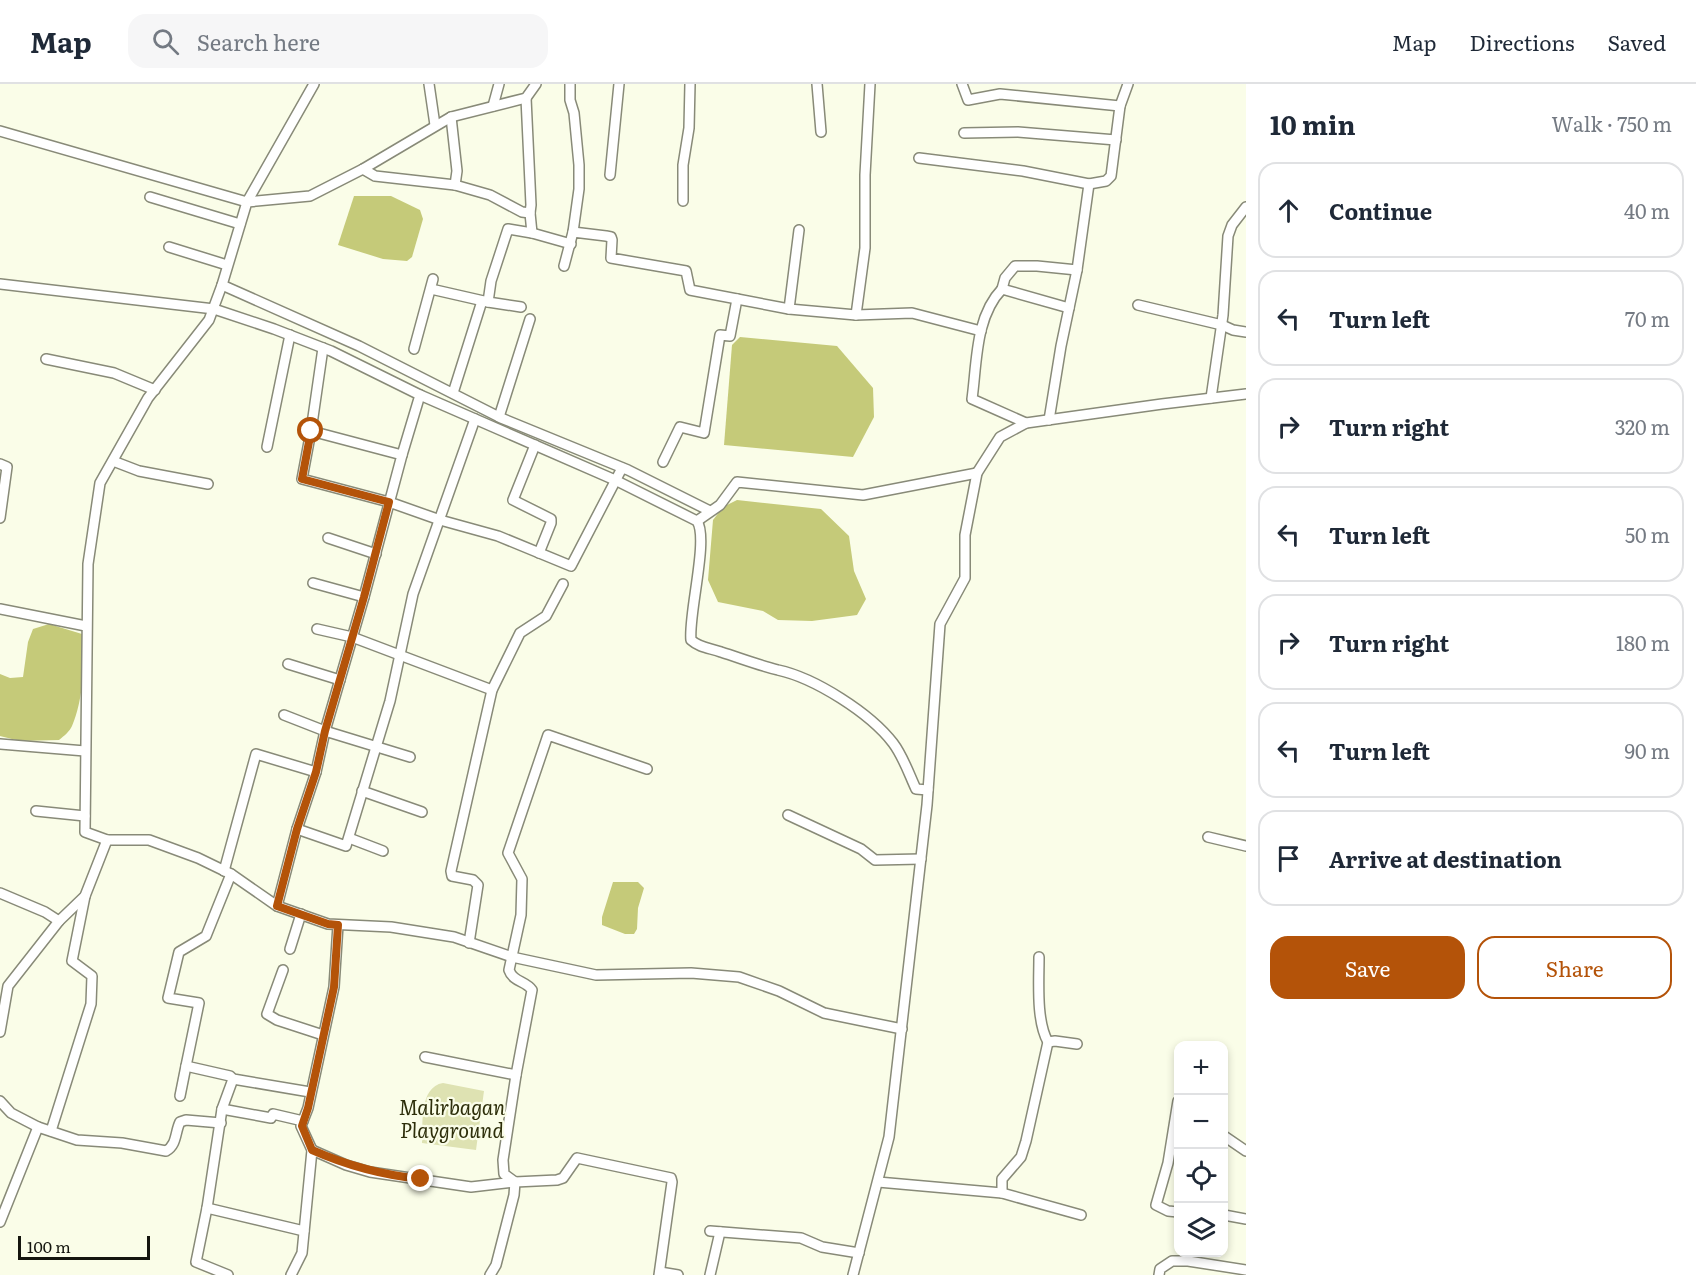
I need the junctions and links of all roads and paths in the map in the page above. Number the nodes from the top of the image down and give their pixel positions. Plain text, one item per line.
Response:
1 (314, 84) edge
2 (429, 84) edge
3 (498, 84) edge
4 (536, 84) edge
5 (570, 84) edge
6 (619, 84) edge
7 (690, 84) edge
8 (817, 84) edge
9 (870, 84) edge
10 (962, 84) edge
11 (1128, 84) edge
12 (526, 98) junction
13 (494, 106) junction
14 (1120, 106) junction
15 (451, 117) junction
16 (435, 125) junction
17 (0, 131) edge
18 (821, 132) dead end
19 (964, 133) dead end
20 (1116, 140) junction
21 (919, 158) dead end
22 (363, 169) junction
23 (610, 175) dead end
24 (1089, 184) junction
25 (455, 185) junction
26 (150, 197) dead end
27 (247, 201) junction
28 (683, 201) dead end
29 (1246, 207) edge
30 (530, 213) junction
31 (240, 224) junction
32 (800, 230) dead end
33 (573, 232) junction
34 (532, 233) junction
35 (571, 244) junction
36 (169, 247) dead end
37 (227, 265) junction
38 (564, 266) dead end
39 (1077, 270) junction
40 (0, 284) edge
41 (222, 285) junction
42 (1002, 289) junction
43 (737, 299) junction
44 (485, 302) junction
45 (1138, 305) dead end
46 (521, 307) dead end
47 (1069, 308) junction
48 (214, 309) junction
49 (789, 309) junction
50 (856, 315) junction
51 (530, 319) dead end
52 (1222, 325) junction
53 (981, 331) junction
54 (1246, 332) edge
55 (290, 335) junction
56 (323, 348) junction
57 (414, 349) dead end
58 (46, 358) dead end
59 (155, 390) junction
60 (453, 393) junction
61 (1246, 394) edge
62 (420, 395) junction
63 (1211, 398) junction
64 (499, 417) junction
65 (475, 419) junction
66 (1049, 420) junction
67 (1026, 423) junction
68 (311, 431) junction
69 (535, 445) junction
70 (267, 447) dead end
71 (402, 455) junction
72 (113, 461) junction
73 (663, 462) dead end
74 (0, 464) edge
75 (622, 468) junction
76 (977, 473) junction
77 (615, 480) junction
78 (208, 484) dead end
79 (389, 502) junction
80 (710, 511) junction
81 (0, 518) edge
82 (440, 520) junction
83 (697, 521) junction
84 (328, 538) dead end
85 (539, 553) junction
86 (376, 554) junction
87 (313, 583) dead end
88 (563, 584) dead end
89 (364, 597) junction
90 (0, 609) edge
91 (86, 626) junction
92 (317, 629) dead end
93 (352, 637) junction
94 (400, 654) junction
95 (288, 664) dead end
96 (340, 680) junction
97 (492, 690) junction
98 (284, 716) dead end
99 (325, 731) junction
100 (0, 744) edge
101 (375, 747) junction
102 (85, 751) junction
103 (410, 757) dead end
104 (647, 769) dead end
105 (316, 772) junction
106 (928, 790) junction
107 (362, 791) junction
108 (36, 811) dead end
109 (422, 812) dead end
110 (788, 815) dead end
111 (84, 816) junction
112 (297, 829) junction
113 (1208, 837) dead end
114 (349, 838) junction
115 (107, 840) junction
116 (1246, 846) edge
117 (383, 851) dead end
118 (921, 859) junction
119 (228, 872) junction
120 (0, 892) edge
121 (85, 896) junction
122 (277, 906) junction
123 (301, 914) junction
124 (59, 921) junction
125 (338, 925) junction
126 (469, 943) junction
127 (290, 949) dead end
128 (512, 957) junction
129 (1039, 957) dead end
130 (282, 970) dead end
131 (902, 1029) junction
132 (0, 1032) edge
133 (323, 1035) junction
134 (1048, 1042) junction
135 (1077, 1044) dead end
136 (425, 1057) dead end
137 (186, 1066) junction
138 (516, 1075) junction
139 (233, 1078) junction
140 (310, 1092) junction
141 (180, 1096) dead end
142 (0, 1101) edge
143 (222, 1109) junction
144 (303, 1121) junction
145 (221, 1123) junction
146 (38, 1127) junction
147 (1174, 1129) edge
148 (51, 1131) junction
149 (1228, 1139) edge
150 (312, 1150) junction
151 (1246, 1151) edge
152 (515, 1182) junction
153 (878, 1182) junction
154 (1002, 1193) junction
155 (207, 1208) junction
156 (1174, 1212) edge
157 (1081, 1215) dead end
158 (1228, 1216) edge
159 (1246, 1219) edge
160 (0, 1222) edge
161 (304, 1231) junction
162 (859, 1253) junction
163 (1246, 1270) edge
164 (660, 1274) edge
165 (228, 1275) edge
166 (291, 1275) edge
167 (490, 1275) edge
168 (678, 1275) edge
169 (710, 1275) edge
170 (853, 1275) edge
171 (1159, 1275) edge

1 - 27 street
2 - 16 street
3 - 13 street
4 - 12 street
5 - 33 street
6 - 23 street
7 - 28 street
8 - 18 street
9 - 50 street
10 - 14 street
11 - 14 street
12 - 13 street
12 - 30 street
13 - 15 street
14 - 20 street
15 - 16 street
15 - 25 street
16 - 22 street
17 - 27 street
19 - 20 street
20 - 24 street
21 - 24 street
22 - 25 street
22 - 27 street
24 - 39 street
25 - 30 street
26 - 31 street
27 - 31 street
29 - 52 street
30 - 34 street
31 - 37 street
32 - 49 street
33 - 35 street
33 - 43 street
34 - 35 street
34 - 44 street
35 - 38 street
36 - 37 street
37 - 41 street
39 - 42 street
39 - 47 street
40 - 48 street
41 - 48 street
41 - 60 street
42 - 47 street
42 - 53 street
43 - 49 street
43 - 73 street
44 - 46 street
44 - 57 street
44 - 60 street
45 - 52 street
47 - 66 street
48 - 55 street
48 - 59 street
49 - 50 street
50 - 53 street
51 - 64 street
52 - 54 street
52 - 63 street
53 - 67 street
55 - 56 street
55 - 70 street
56 - 62 street
56 - 68 street
58 - 59 street
59 - 72 street
60 - 64 street
61 - 63 street
62 - 65 street
62 - 71 street
63 - 66 street
64 - 75 street
65 - 69 street
65 - 82 street
66 - 67 street
67 - 76 street
68 - 71 street
68 - 79 street
69 - 77 street
69 - 85 street
71 - 79 street
72 - 78 street
72 - 91 street
74 - 81 street
75 - 77 street
75 - 80 street
76 - 80 street
76 - 106 street
77 - 83 street
77 - 85 street
79 - 82 street
79 - 86 street
80 - 83 street
82 - 85 street
82 - 94 street
83 - 106 street
84 - 86 street
86 - 89 street
87 - 89 street
88 - 97 street
89 - 93 street
90 - 91 street
91 - 102 street
92 - 93 street
93 - 94 street
93 - 96 street
94 - 97 street
94 - 101 street
95 - 96 street
96 - 99 street
97 - 126 street
98 - 99 street
99 - 101 street
99 - 105 street
100 - 102 street
101 - 103 street
101 - 107 street
102 - 111 street
104 - 128 street
105 - 112 street
105 - 119 street
106 - 118 street
107 - 109 street
107 - 114 street
108 - 111 street
110 - 118 street
111 - 115 street
112 - 114 street
112 - 122 street
113 - 116 street
114 - 117 street
115 - 119 street
115 - 121 street
118 - 131 street
119 - 122 street
119 - 137 street
120 - 124 street
121 - 124 street
121 - 148 street
122 - 123 street
123 - 125 street
123 - 127 street
124 - 132 street
125 - 126 street
125 - 133 street
126 - 128 street
128 - 131 street
128 - 138 street
129 - 134 street
130 - 133 street
131 - 153 street
133 - 140 street
134 - 135 street
134 - 154 street
136 - 138 street
137 - 139 street
137 - 141 street
138 - 152 street
139 - 140 street
139 - 143 street
140 - 144 street
142 - 146 street
143 - 144 street
143 - 145 street
144 - 150 street
145 - 148 street
145 - 155 street
146 - 148 street
146 - 160 street
147 - 156 street
149 - 151 street
150 - 152 street
150 - 161 street
152 - 164 street
152 - 167 street
153 - 154 street
153 - 162 street
154 - 157 street
155 - 161 street
155 - 165 street
158 - 159 street
161 - 166 street
162 - 169 street
162 - 170 street
163 - 171 street
164 - 168 street

